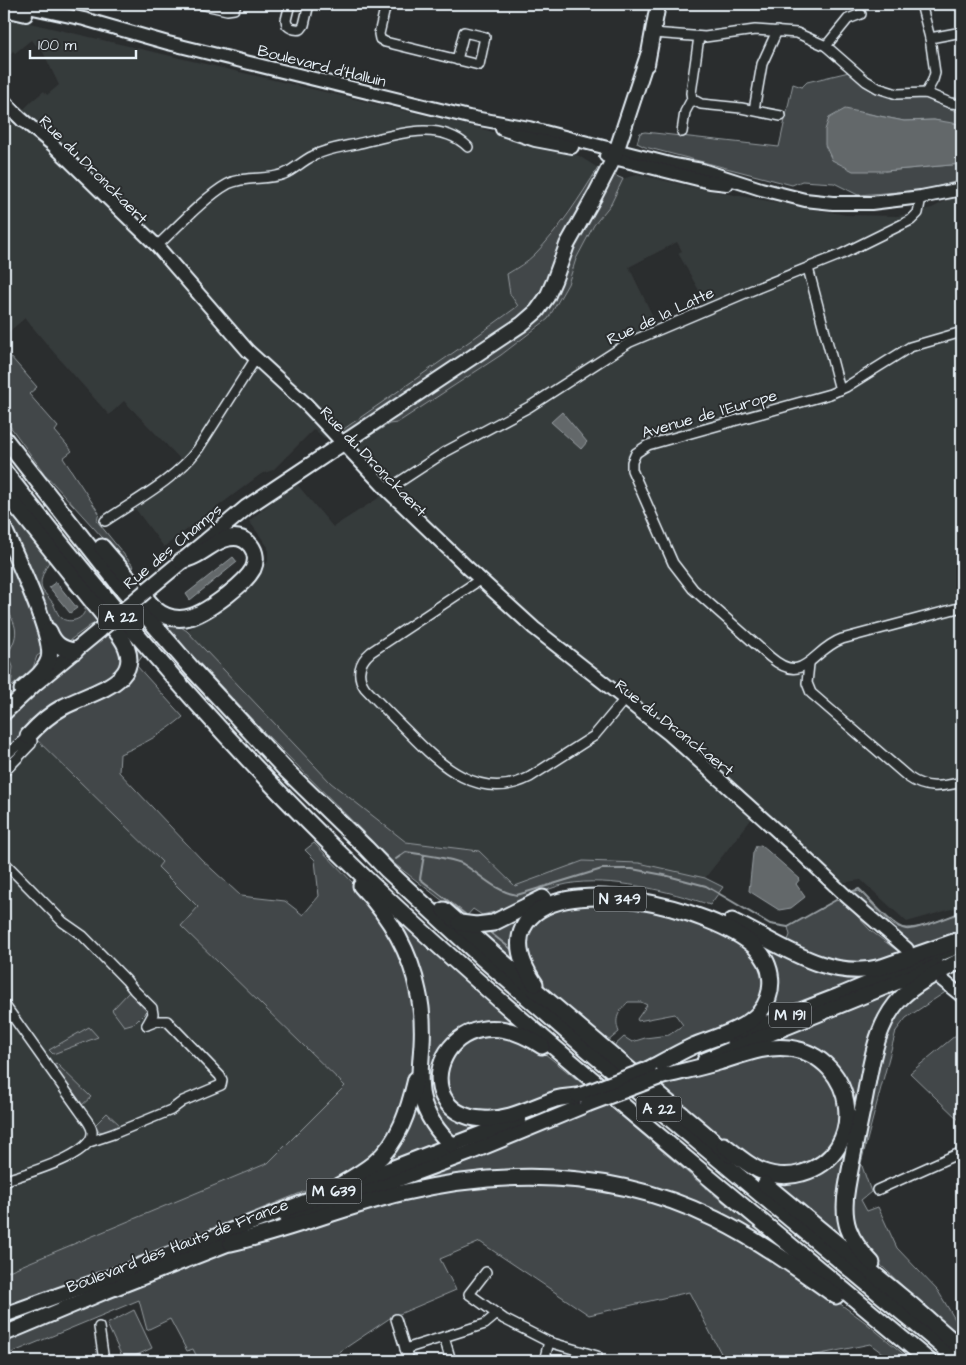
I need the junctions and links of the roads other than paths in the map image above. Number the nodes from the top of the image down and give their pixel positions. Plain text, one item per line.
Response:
1 (14, 4) edge
2 (200, 4) edge
3 (236, 4) edge
4 (290, 4) edge
5 (310, 4) edge
6 (386, 4) edge
7 (658, 4) edge
8 (921, 4) edge
9 (4, 10) edge
10 (862, 14) dead end
11 (777, 31) junction
12 (962, 32) edge
13 (653, 33) junction
14 (699, 37) junction
15 (930, 38) junction
16 (168, 44) junction
17 (826, 46) junction
18 (457, 60) dead end
19 (926, 93) junction
20 (692, 99) junction
21 (4, 101) edge
22 (962, 104) edge
23 (754, 110) junction
24 (18, 116) junction
25 (781, 116) dead end
26 (682, 132) dead end
27 (468, 147) dead end
28 (618, 155) junction
29 (962, 190) edge
30 (962, 196) edge
31 (921, 201) junction
32 (157, 246) junction
33 (808, 268) junction
34 (962, 332) edge
35 (254, 361) junction
36 (840, 390) junction
37 (4, 437) edge
38 (339, 443) junction
39 (4, 471) edge
40 (387, 490) junction
41 (4, 491) edge
42 (105, 521) dead end
43 (4, 529) edge
44 (181, 561) junction
45 (478, 581) junction
46 (962, 607) edge
47 (43, 622) junction
48 (75, 650) junction
49 (809, 664) junction
50 (37, 682) junction
51 (22, 690) junction
52 (623, 702) junction
53 (4, 706) edge
54 (4, 713) edge
55 (28, 736) junction
56 (4, 757) edge
57 (4, 772) edge
58 (962, 782) edge
59 (281, 794) junction
60 (366, 848) junction
61 (5, 864) edge
62 (460, 924) junction
63 (962, 939) edge
64 (962, 944) edge
65 (904, 949) dead end
66 (962, 955) edge
67 (962, 960) edge
68 (941, 979) dead end
69 (962, 996) edge
70 (4, 1004) edge
71 (580, 1029) junction
72 (422, 1053) junction
73 (654, 1073) junction
74 (585, 1074) junction
75 (583, 1100) junction
76 (671, 1105) junction
77 (89, 1142) junction
78 (493, 1142) junction
79 (452, 1145) junction
80 (962, 1152) edge
81 (4, 1181) edge
82 (877, 1190) dead end
83 (322, 1196) junction
84 (231, 1243) junction
85 (486, 1272) dead end
86 (908, 1302) junction
87 (497, 1314) junction
88 (4, 1315) edge
89 (396, 1319) dead end
90 (98, 1328) dead end
91 (4, 1334) edge
92 (444, 1337) junction
93 (549, 1342) junction
94 (405, 1349) junction
95 (962, 1350) edge
96 (597, 1356) dead end
97 (104, 1361) edge
98 (409, 1361) edge
99 (451, 1361) edge
100 (544, 1361) edge
101 (923, 1361) edge
102 (929, 1361) edge
103 (960, 1361) edge

1 - 16 main road, Boulevard d'Halluin
2 - 3 street
4 - 5 street
6 - 18 street
7 - 13 main road, Rue des Champs
8 - 15 street
9 - 16 main road, Boulevard d'Halluin
10 - 17 street
11 - 14 street
11 - 17 street
11 - 23 street
12 - 15 street
13 - 14 street
13 - 28 main road, Rue des Champs
14 - 20 street
15 - 19 street
16 - 28 main road, Boulevard d'Halluin
17 - 19 street
19 - 22 street
20 - 23 street
20 - 26 street
21 - 24 main road, Rue du Dronckaert
23 - 25 street
24 - 32 main road, Rue du Dronckaert
24 - 35 main road, Rue du Dronckaert
27 - 32 street
28 - 31 main road, Boulevard d'Halluin
28 - 38 main road, Rue des Champs
29 - 31 main road, Boulevard d'Halluin
30 - 31 main road, Boulevard d'Halluin
31 - 33 street, Rue de la Latte
32 - 35 main road, Rue du Dronckaert
33 - 36 street
33 - 40 street, Rue de la Latte
34 - 36 street, Avenue de l'Europe
35 - 38 main road, Rue du Dronckaert
35 - 42 street
36 - 49 street, Avenue de l'Europe
37 - 44 highway
37 - 60 highway, A 22
38 - 40 main road, Rue du Dronckaert
38 - 44 main road, Rue des Champs
38 - 45 main road, Rue du Dronckaert
39 - 59 highway, A 22
40 - 45 main road, Rue du Dronckaert
41 - 55 highway
43 - 47 highway
44 - 48 main road, Rue des Champs, bridge
45 - 52 main road, Rue du Dronckaert
45 - 52 street
46 - 49 street
47 - 48 highway
47 - 51 highway
48 - 50 main road, Rue des Champs
49 - 58 street
50 - 51 main road, Rue des Champs
50 - 54 main road, Rue des Champs
51 - 53 main road, Rue des Champs
52 - 65 main road, Rue du Dronckaert
55 - 56 street
55 - 57 street
59 - 72 highway
59 - 74 highway, A 22
60 - 62 highway
60 - 103 highway, A 22
61 - 77 street
62 - 63 highway
62 - 71 highway
64 - 73 main road, M 191
66 - 73 main road, M 191
67 - 86 highway
68 - 69 main road
70 - 77 street
71 - 73 highway, N 349
71 - 76 highway
72 - 79 highway
72 - 83 highway
73 - 75 main road, M 191, bridge
73 - 76 highway
74 - 75 highway
74 - 102 highway, A 22
75 - 78 main road, Boulevard des Hauts de France / M 639
75 - 79 main road, Boulevard des Hauts de France / M 639
76 - 86 highway
77 - 81 street
78 - 79 main road
78 - 84 main road, Boulevard des Hauts de France / M 639
79 - 83 main road, Boulevard des Hauts de France / M 639
80 - 82 street
83 - 88 main road, Boulevard des Hauts de France / M 639
84 - 91 main road, Boulevard des Hauts de France / M 639
84 - 101 highway
85 - 87 street
86 - 95 highway
87 - 92 street
87 - 93 street
89 - 94 street
90 - 97 street
92 - 94 street
92 - 99 street
93 - 96 street
93 - 100 street
94 - 98 street

